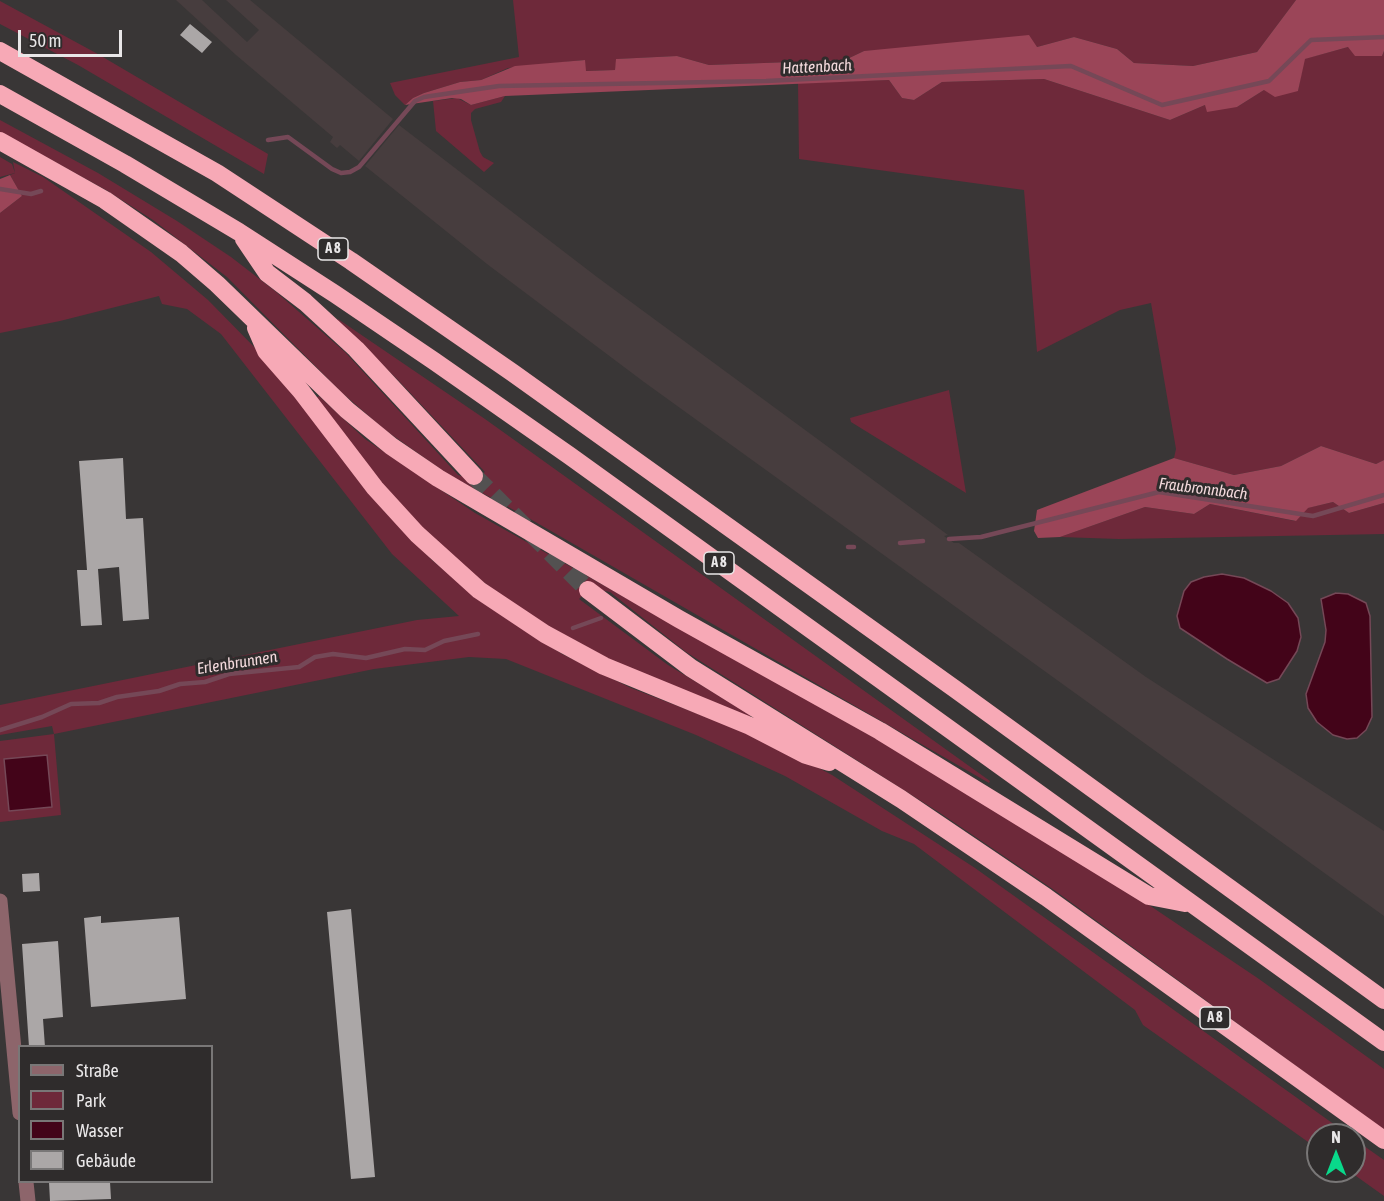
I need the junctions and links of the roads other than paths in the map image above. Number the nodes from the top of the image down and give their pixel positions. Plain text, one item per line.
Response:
1 (0, 51) edge
2 (0, 94) edge
3 (0, 141) edge
4 (239, 232) junction
5 (250, 315) junction
6 (474, 476) tunnel mouth
7 (588, 590) tunnel mouth
8 (854, 769) junction
9 (0, 901) edge
10 (1192, 905) junction
11 (1384, 1000) edge
12 (1384, 1042) edge
13 (18, 1092) edge
14 (1384, 1140) edge
15 (26, 1183) edge
16 (28, 1201) edge

1 - 11 highway, A 8
2 - 4 highway, A 8
3 - 5 highway, A 8
4 - 6 highway, A 8
4 - 10 highway, A 8
5 - 8 highway
5 - 10 highway, A 8
7 - 8 highway, A 8
8 - 14 highway, A 8
9 - 13 street
10 - 12 highway, A 8
15 - 16 street

